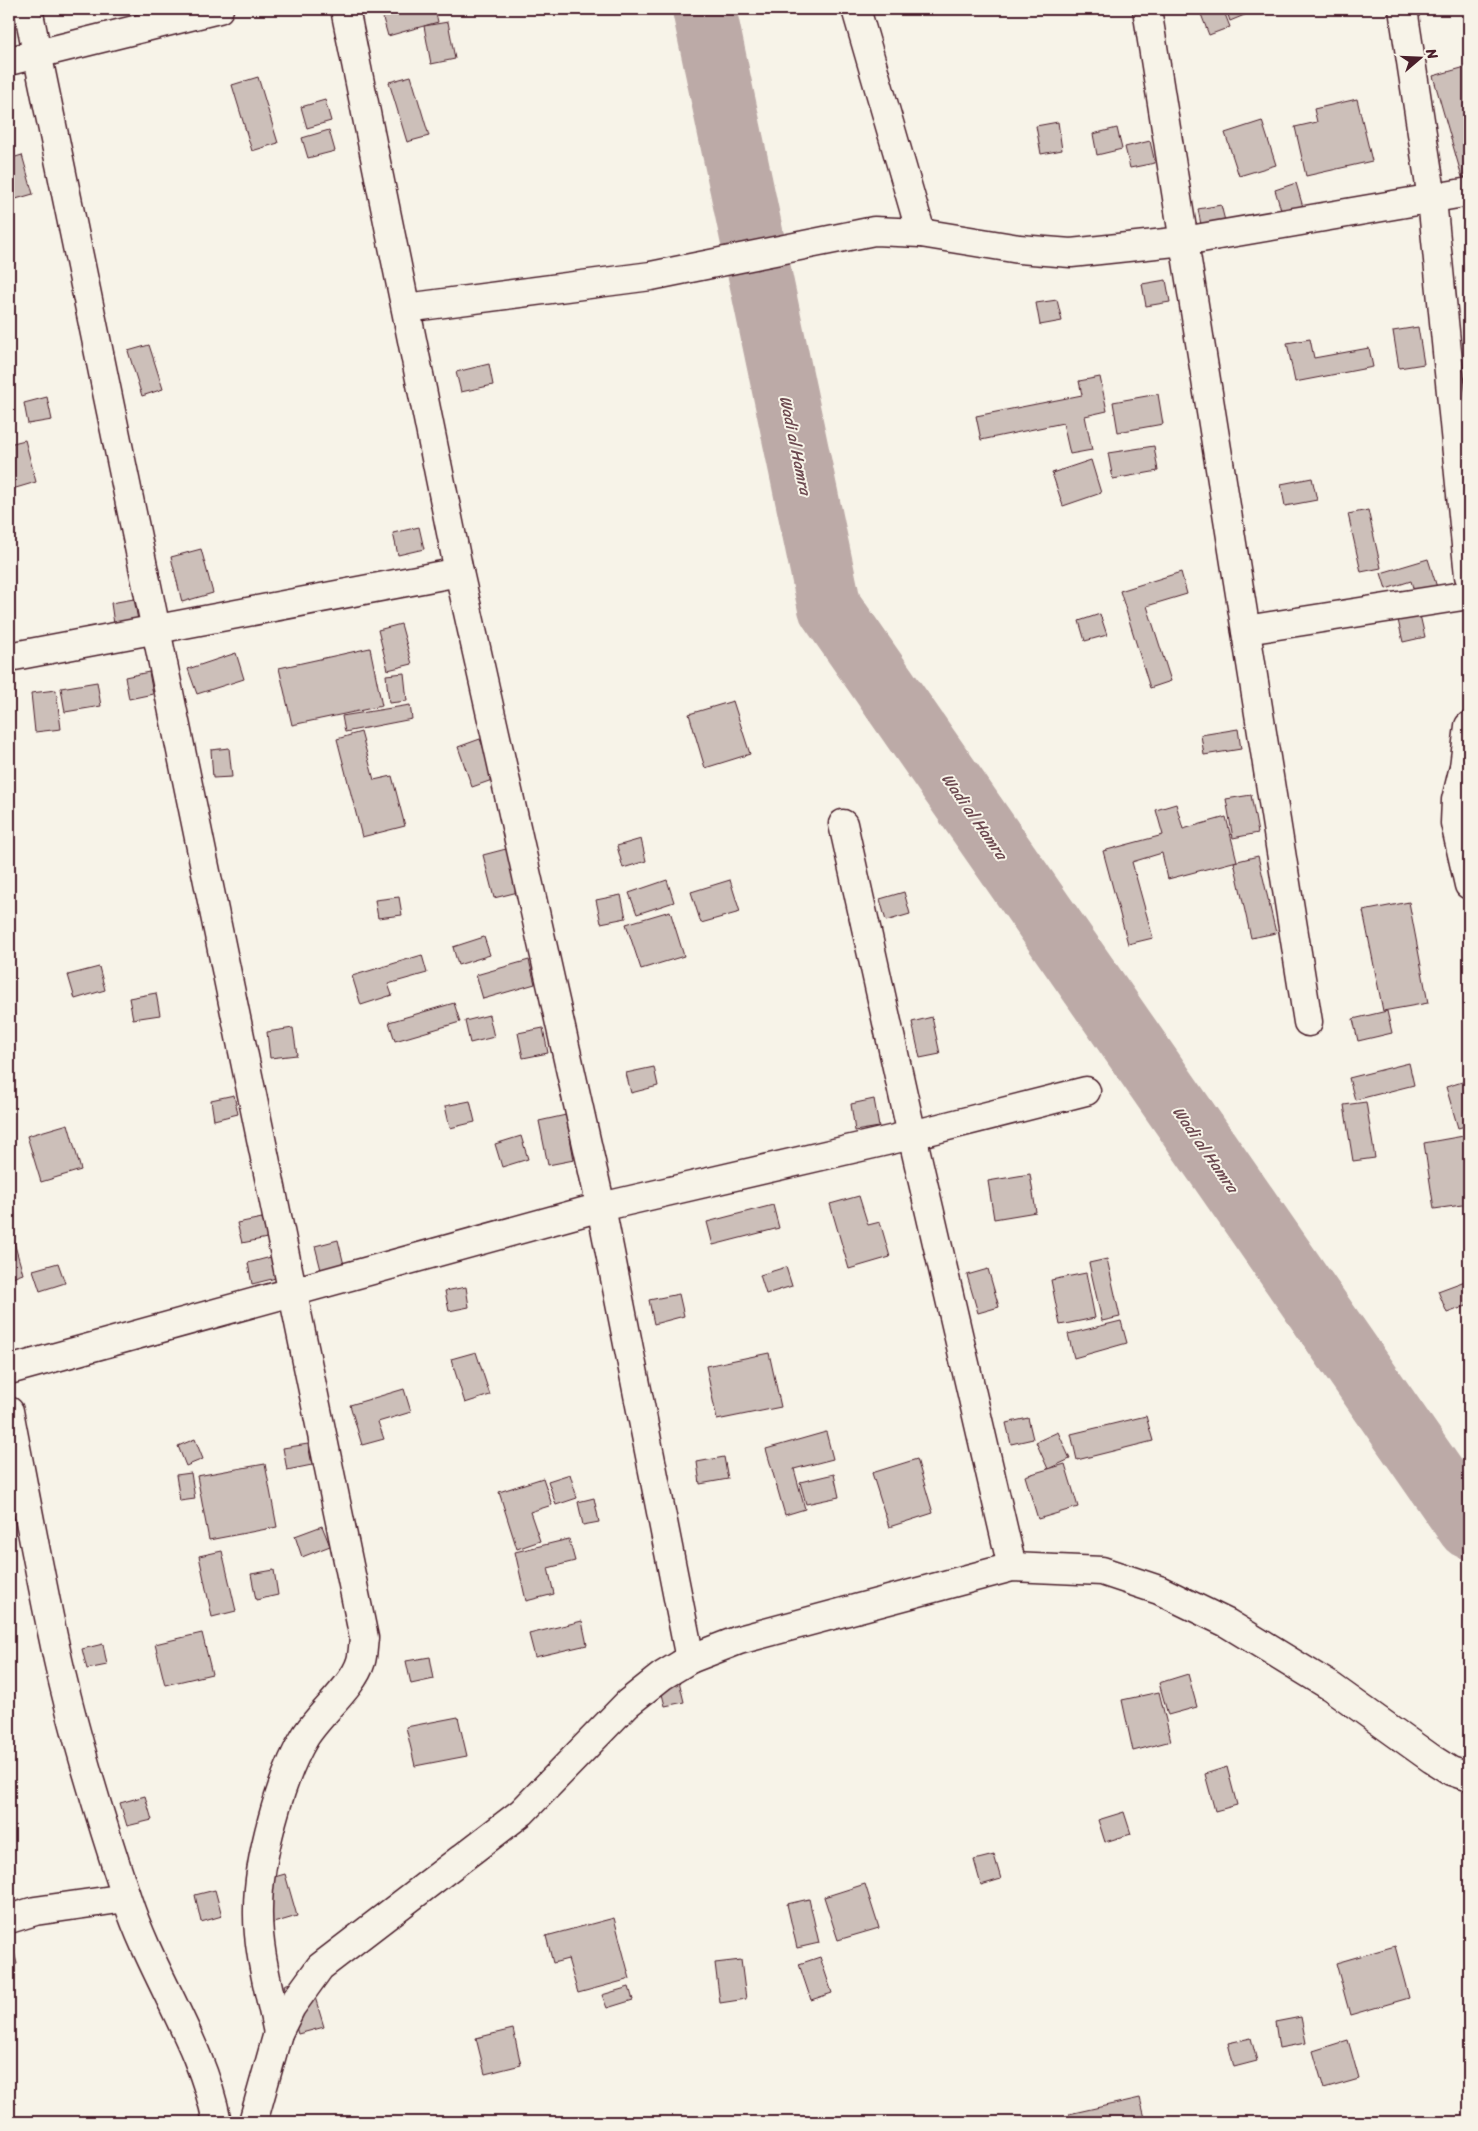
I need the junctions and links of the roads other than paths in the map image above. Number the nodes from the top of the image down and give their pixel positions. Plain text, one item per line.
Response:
1 (28, 9) edge
2 (219, 9) edge
3 (345, 9) edge
4 (856, 9) edge
5 (1147, 9) edge
6 (1403, 9) edge
7 (39, 54) junction
8 (9, 61) edge
9 (1469, 192) edge
10 (1432, 199) junction
11 (921, 233) junction
12 (1184, 241) junction
13 (406, 308) junction
14 (459, 572) junction
15 (1469, 576) edge
16 (1469, 595) edge
17 (156, 630) junction
18 (1246, 630) junction
19 (9, 657) edge
20 (1469, 726) edge
21 (1467, 766) edge
22 (843, 824) dead end
23 (1469, 885) edge
24 (1308, 1022) dead end
25 (1086, 1091) dead end
26 (912, 1135) junction
27 (601, 1207) junction
28 (293, 1290) junction
29 (9, 1370) edge
30 (9, 1412) edge
31 (1012, 1567) junction
32 (690, 1658) junction
33 (1469, 1777) edge
34 (126, 1898) junction
35 (9, 1919) edge
36 (278, 2033) junction
37 (217, 2122) edge
38 (253, 2122) edge

1 - 7 street
2 - 7 street
3 - 13 street
4 - 11 street
5 - 12 street
6 - 10 street
7 - 8 street
7 - 17 street
9 - 10 street
10 - 12 street
10 - 15 street
11 - 12 street
11 - 13 street
12 - 18 street
13 - 14 street
14 - 17 street
14 - 27 street
16 - 18 street
17 - 19 street
17 - 28 street
18 - 24 street
20 - 21 street
21 - 23 street
22 - 26 street
25 - 26 street
26 - 27 street
26 - 31 street
27 - 28 street
27 - 32 street
28 - 29 street
28 - 36 street
30 - 34 street
31 - 32 street
31 - 33 street
32 - 36 street
34 - 35 street
34 - 37 street
36 - 38 street

